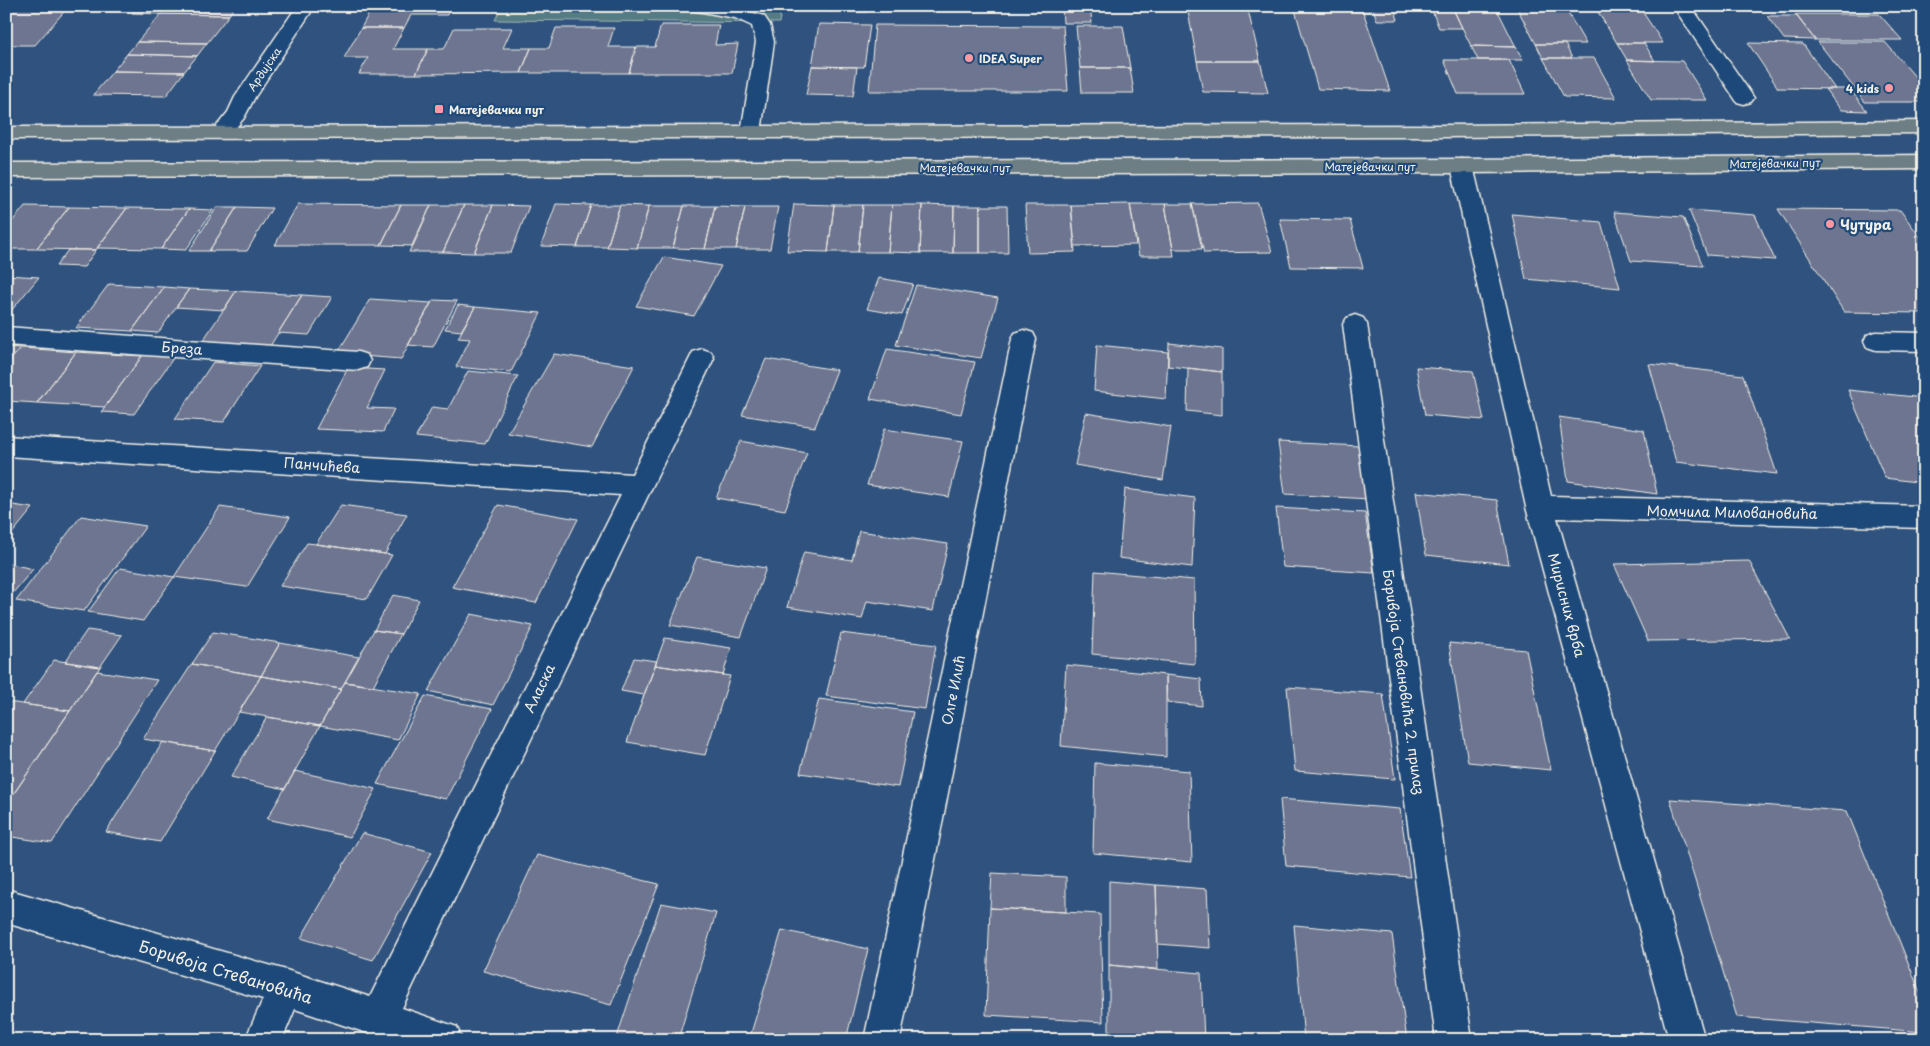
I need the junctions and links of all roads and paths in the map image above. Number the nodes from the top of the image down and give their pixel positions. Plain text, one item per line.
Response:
1 (306, 6) edge
2 (698, 6) edge
3 (1682, 6) edge
4 (1744, 98) dead end
5 (1924, 127) edge
6 (6, 132) edge
7 (222, 132) junction
8 (751, 132) junction
9 (1924, 162) edge
10 (1462, 166) junction
11 (6, 170) edge
12 (1355, 324) dead end
13 (6, 336) edge
14 (1024, 339) dead end
15 (1876, 341) dead end
16 (1924, 342) edge
17 (702, 358) dead end
18 (358, 361) dead end
19 (6, 446) edge
20 (638, 485) junction
21 (1540, 507) junction
22 (1924, 516) edge
23 (6, 906) edge
24 (286, 988) junction
25 (378, 1019) junction
26 (263, 1040) edge
27 (444, 1040) edge
28 (882, 1040) edge
29 (1454, 1040) edge
30 (1687, 1040) edge

1 - 7 street, Ардијска
2 - 8 street
3 - 4 street
5 - 8 main road
6 - 7 main road
7 - 8 main road
9 - 10 main road, Матејевачки пут
10 - 11 main road, Матејевачки пут
10 - 21 street, Мирисних врба
12 - 29 street, Боривоја Стевановића 2. прилаз
13 - 18 street, Бреза
14 - 28 street, Олге Илић
15 - 16 street
17 - 20 street, Аласка
19 - 20 street, Панчићева
20 - 25 street, Аласка
21 - 22 street, Момчила Миловановића
21 - 30 street, Мирисних врба
23 - 24 street, Боривоја Стевановића
24 - 25 street, Боривоја Стевановића
24 - 26 street
25 - 27 street, Боривоја Стевановића

